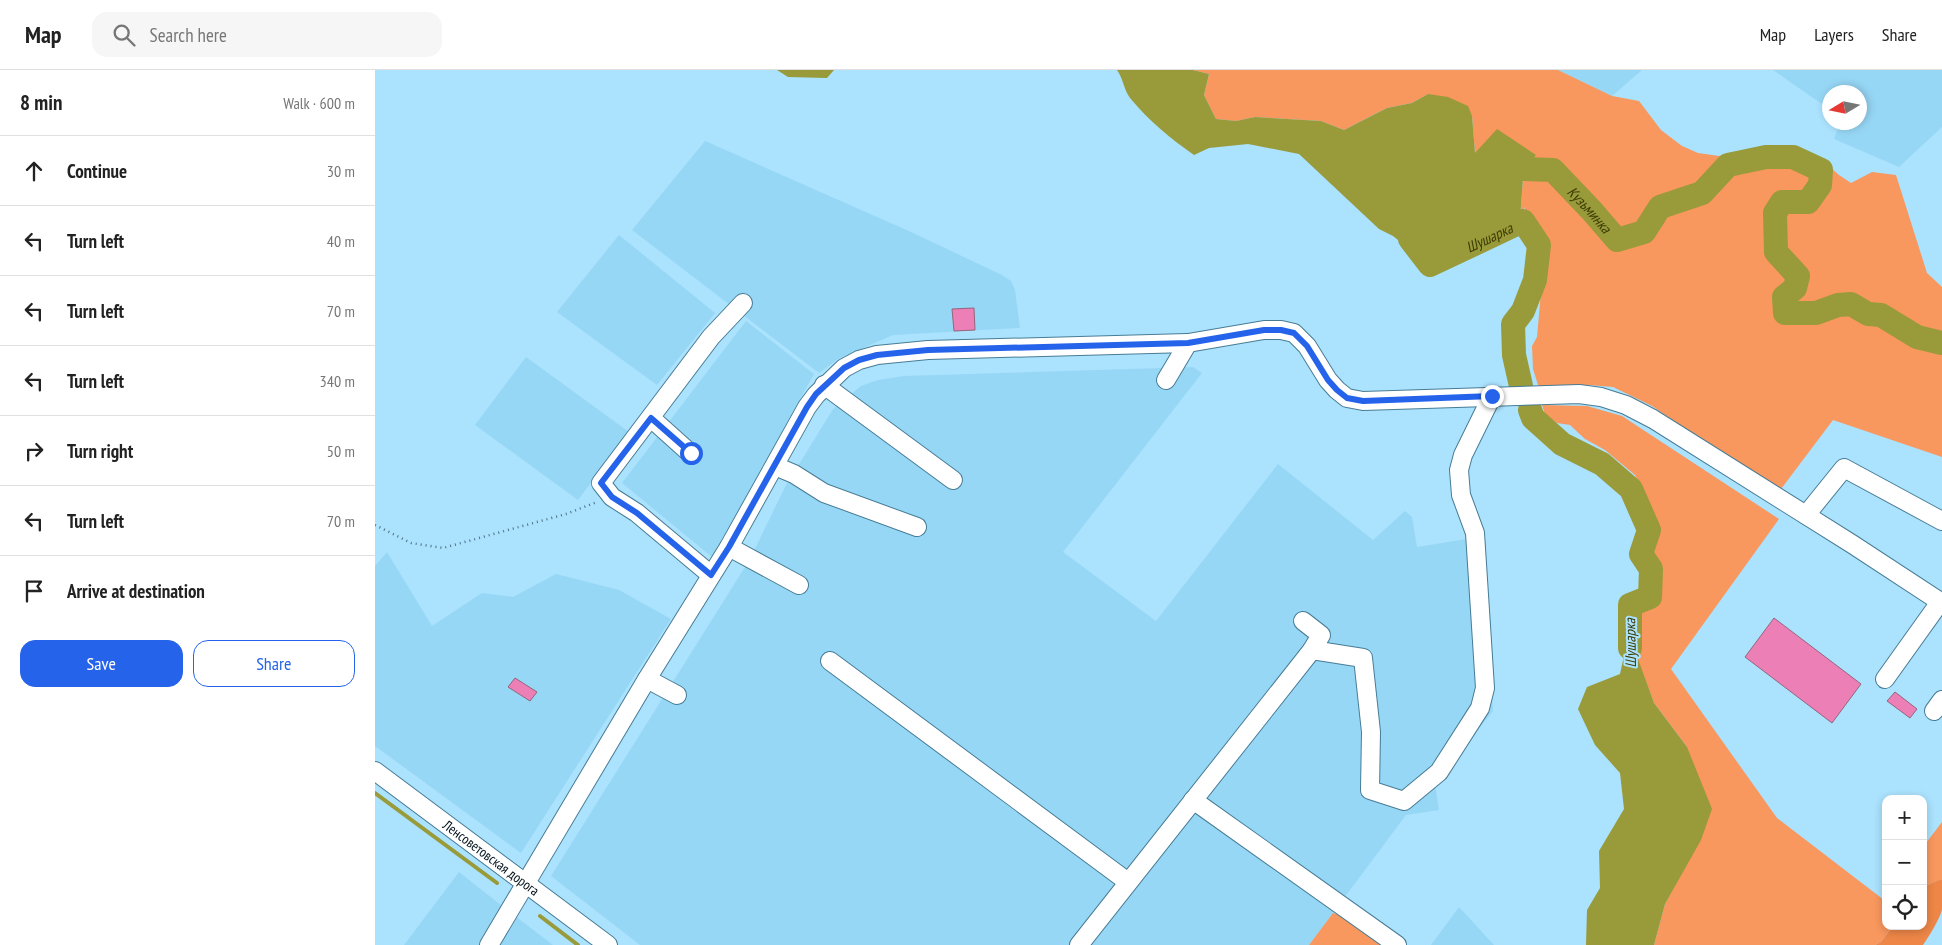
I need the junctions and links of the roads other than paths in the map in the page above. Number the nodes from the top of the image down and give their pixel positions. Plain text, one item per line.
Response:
1 (743, 304) dead end
2 (1188, 343) junction
3 (1166, 380) dead end
4 (825, 386) junction
5 (1492, 396) junction
6 (651, 418) junction
7 (691, 453) dead end
8 (775, 466) junction
9 (953, 480) dead end
10 (1806, 515) junction
11 (1942, 521) edge
12 (917, 527) dead end
13 (729, 547) junction
14 (711, 575) junction
15 (799, 586) dead end
16 (1941, 602) edge
17 (1303, 621) dead end
18 (1311, 650) junction
19 (830, 662) dead end
20 (647, 679) junction
21 (1885, 679) dead end
22 (677, 695) dead end
23 (375, 771) edge
24 (1193, 800) junction
25 (1129, 882) junction
26 (527, 883) junction
27 (489, 945) edge
28 (608, 945) edge
29 (1079, 945) edge
30 (1397, 945) edge

1 - 6 street
2 - 3 street
2 - 4 street
2 - 5 street
4 - 8 street
4 - 9 street
5 - 10 street
5 - 18 street
6 - 7 street
6 - 14 street
8 - 12 street
8 - 13 street
10 - 11 street
10 - 16 street
13 - 14 street
13 - 15 street
14 - 20 street
16 - 21 street
17 - 18 street
18 - 24 street
19 - 25 street
20 - 22 street
20 - 26 street
23 - 26 street, Ленсоветовская дорога
24 - 25 street
24 - 30 street
25 - 29 street
26 - 27 street
26 - 28 street, Ленсоветовская дорога

